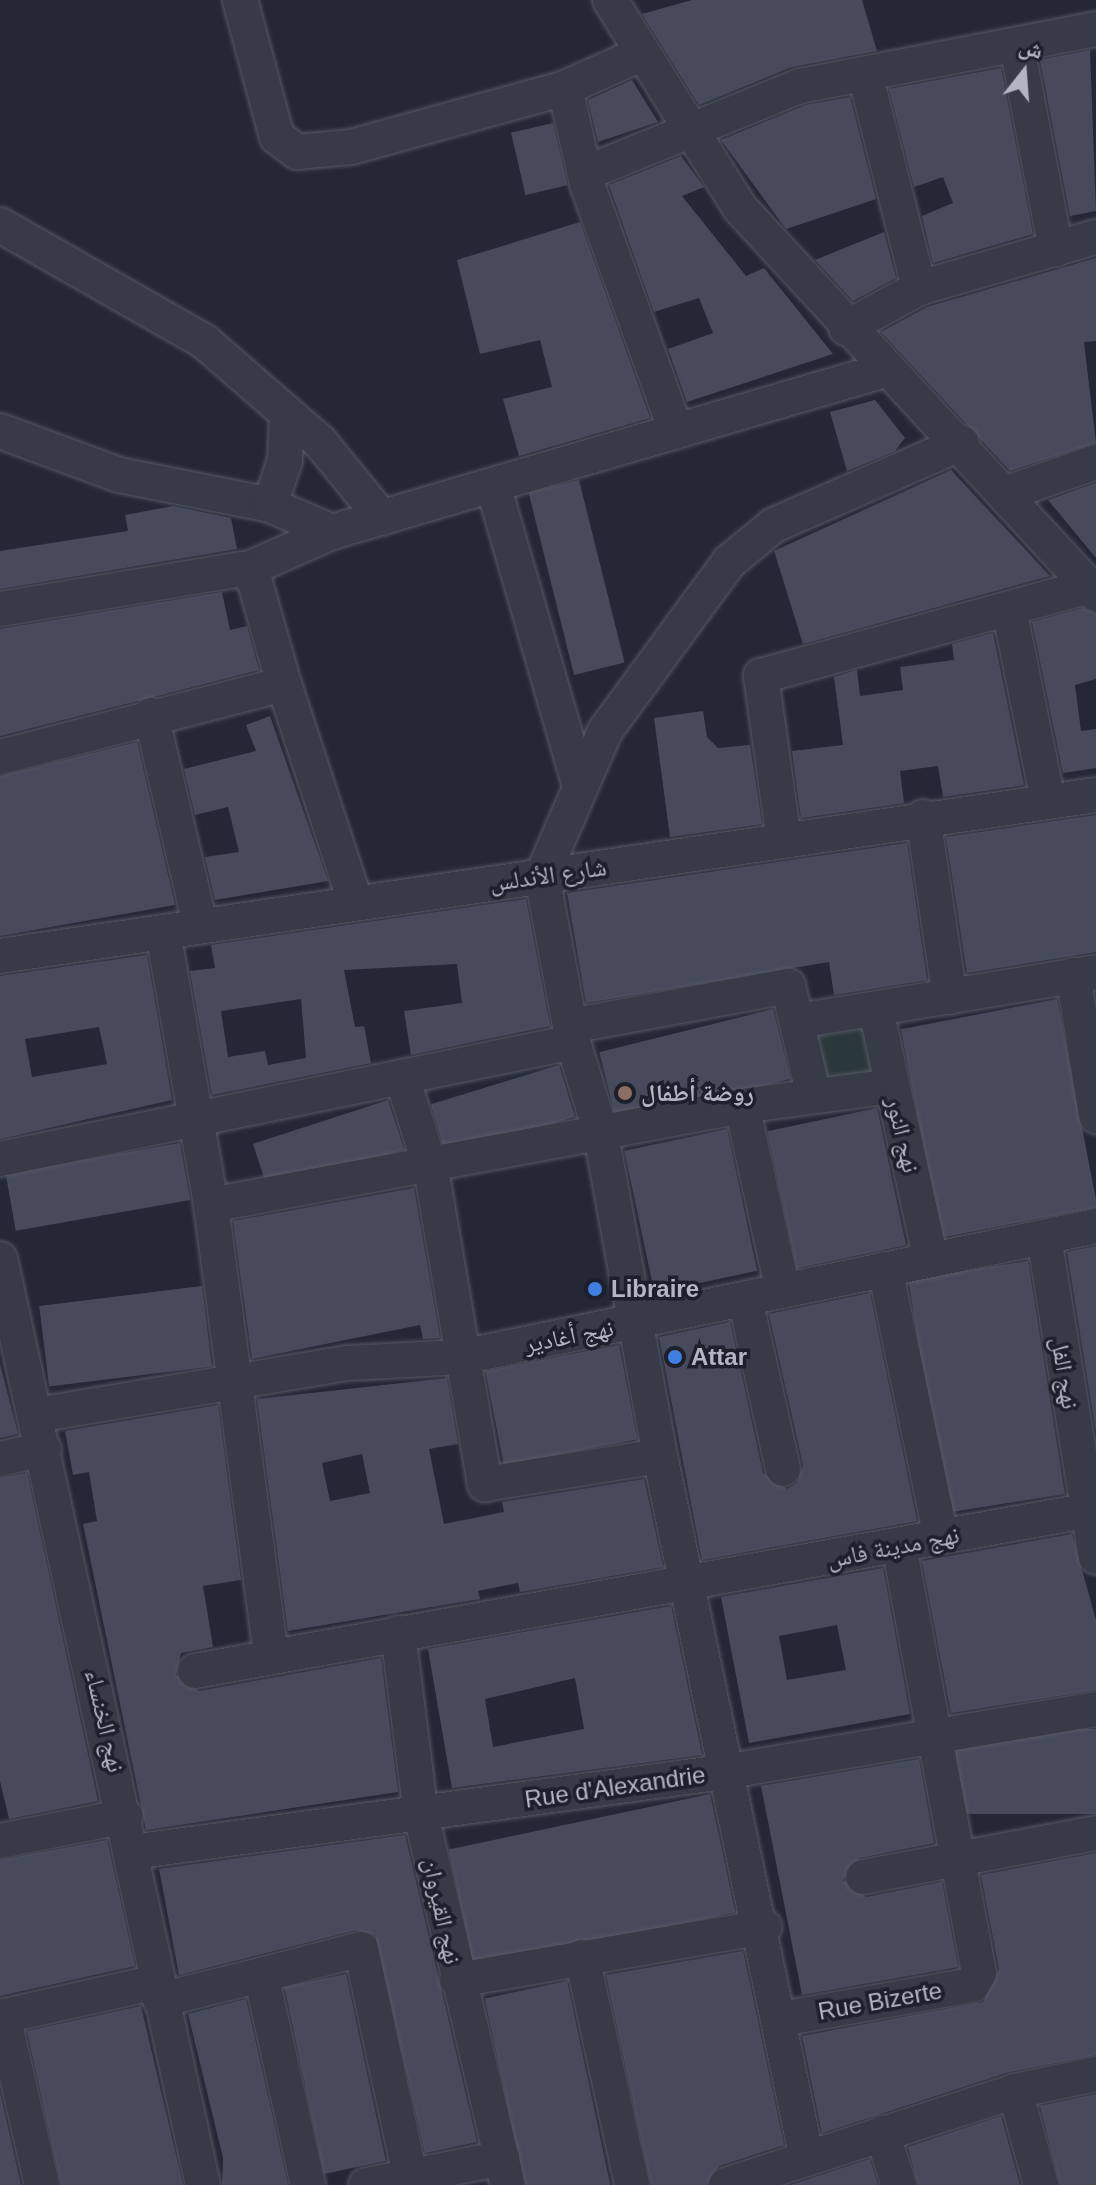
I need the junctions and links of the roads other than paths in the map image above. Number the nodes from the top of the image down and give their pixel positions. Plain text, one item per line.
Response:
1 (240, 0) edge
2 (610, 0) edge
3 (1096, 29) edge
4 (1017, 47) junction
5 (643, 53) junction
6 (865, 74) junction
7 (565, 88) junction
8 (688, 125) junction
9 (588, 172) junction
10 (0, 225) edge
11 (1096, 237) edge
12 (1056, 249) junction
13 (919, 288) junction
14 (846, 328) junction
15 (885, 370) junction
16 (287, 414) junction
17 (0, 431) edge
18 (676, 431) junction
19 (962, 443) junction
20 (1096, 462) edge
21 (493, 485) junction
22 (1007, 493) junction
23 (270, 505) junction
24 (382, 518) junction
25 (332, 532) junction
26 (246, 570) junction
27 (1092, 590) edge
28 (0, 609) edge
29 (1009, 609) junction
30 (284, 684) junction
31 (151, 715) junction
32 (0, 757) edge
33 (579, 783) junction
34 (1096, 795) edge
35 (1048, 801) junction
36 (923, 817) junction
37 (784, 840) junction
38 (542, 876) junction
39 (355, 901) junction
40 (200, 924) junction
41 (163, 932) junction
42 (0, 956) edge
43 (1085, 974) edge
44 (950, 997) junction
45 (876, 1010) junction
46 (798, 1021) junction
47 (572, 1034) junction
48 (402, 1077) junction
49 (892, 1086) junction
50 (814, 1096) junction
51 (742, 1106) junction
52 (1096, 1116) edge
53 (192, 1118) junction
54 (601, 1133) junction
55 (0, 1159) edge
56 (431, 1169) junction
57 (211, 1205) junction
58 (1096, 1226) edge
59 (1044, 1237) junction
60 (931, 1260) junction
61 (885, 1269) junction
62 (1, 1274) edge
63 (783, 1291) junction
64 (745, 1299) junction
65 (634, 1323) junction
66 (462, 1357) junction
67 (236, 1382) junction
68 (37, 1415) junction
69 (44, 1449) junction
70 (660, 1456) junction
71 (0, 1459) edge
72 (783, 1469) dead end
73 (1091, 1510) edge
74 (941, 1537) junction
75 (899, 1546) junction
76 (1096, 1557) edge
77 (690, 1586) junction
78 (398, 1633) junction
79 (271, 1655) junction
80 (195, 1671) dead end
81 (1096, 1709) edge
82 (935, 1737) junction
83 (730, 1771) junction
84 (421, 1815) junction
85 (126, 1816) junction
86 (1096, 1833) edge
87 (0, 1841) edge
88 (132, 1852) junction
89 (957, 1859) junction
90 (863, 1877) dead end
91 (764, 1927) junction
92 (582, 1957) junction
93 (261, 1975) junction
94 (457, 1980) junction
95 (158, 1991) junction
96 (2, 2016) edge
97 (781, 2019) junction
98 (1096, 2074) edge
99 (1015, 2091) junction
100 (12, 2107) edge
101 (882, 2133) junction
102 (807, 2159) junction
103 (505, 2171) edge
104 (410, 2176) junction
105 (771, 2178) edge
106 (42, 2185) edge
107 (203, 2185) edge
108 (308, 2185) edge
109 (366, 2185) edge
110 (632, 2185) edge
111 (726, 2185) edge
112 (899, 2185) edge
113 (1041, 2185) edge

1 - 7 street
2 - 5 street
3 - 4 street
4 - 6 street
4 - 12 street
5 - 7 street
5 - 8 street
6 - 8 street
6 - 13 street
7 - 9 street
8 - 9 street
8 - 14 street
9 - 18 street
10 - 16 street
11 - 12 street
12 - 13 street
13 - 14 street
14 - 15 street
15 - 18 street
15 - 19 street
16 - 23 street
16 - 24 street
17 - 23 street
18 - 21 street
19 - 22 street
19 - 33 street
20 - 22 street
21 - 24 street
21 - 33 street
22 - 27 street
23 - 25 street
24 - 25 street
25 - 26 street
26 - 28 street
26 - 30 street
27 - 29 street
29 - 35 street
29 - 37 street
30 - 31 street
30 - 39 street
31 - 32 street
31 - 40 street
33 - 38 street
34 - 35 street, شارع الأندلس
35 - 36 street, شارع الأندلس
36 - 37 street, شارع الأندلس
36 - 44 street
37 - 38 street, شارع الأندلس
38 - 39 street, شارع الأندلس
38 - 47 street
39 - 40 street, شارع الأندلس
40 - 41 street, شارع الأندلس
41 - 42 street, شارع الأندلس
41 - 53 street
43 - 44 street
43 - 52 street
44 - 45 street
45 - 46 street
45 - 49 street, نهج النور
46 - 47 street
46 - 50 street
47 - 48 street
47 - 54 street
48 - 53 street
48 - 56 street
49 - 50 street
49 - 60 street, نهج النور
50 - 51 street
51 - 54 street
51 - 63 street
53 - 55 street
53 - 57 street
54 - 56 street
54 - 65 street
56 - 57 street
56 - 66 street
57 - 67 street
58 - 59 street, نهج أغادير
59 - 60 street, نهج أغادير
59 - 73 street, نهج الفل
60 - 61 street, نهج أغادير
61 - 63 street, نهج أغادير
61 - 74 street
62 - 68 street, نهج الخنساء
63 - 64 street, نهج أغادير
64 - 65 street, نهج أغادير
64 - 72 street
65 - 66 street, نهج أغادير
65 - 70 street
66 - 67 street, نهج أغادير
66 - 70 street
67 - 68 street, نهج أغادير
67 - 79 street
68 - 69 street, نهج الخنساء
69 - 71 street
69 - 85 street, نهج الخنساء
70 - 77 street
73 - 74 street, نهج مدينة فاس
73 - 76 street, نهج الفل
74 - 75 street, نهج مدينة فاس
75 - 77 street, نهج مدينة فاس
75 - 82 street
77 - 78 street, نهج مدينة فاس
77 - 83 street
78 - 79 street, نهج مدينة فاس
78 - 84 street, نهج القيروان
79 - 80 street, نهج مدينة فاس
81 - 82 street, Rue d'Alexandrie
82 - 83 street, Rue d'Alexandrie
82 - 89 street
83 - 84 street, Rue d'Alexandrie
83 - 91 street
84 - 88 street, Rue d'Alexandrie
84 - 94 street, نهج القيروان
85 - 87 street
85 - 88 street, نهج الخنساء
86 - 89 street
88 - 95 street, نهج الخنساء
89 - 90 street
89 - 97 street, Rue Bizerte
91 - 92 street
91 - 97 street
92 - 94 street
92 - 110 street
93 - 95 street
93 - 104 street
93 - 108 street
94 - 103 street, نهج القيروان
95 - 96 street
95 - 107 street, نهج الخنساء
96 - 100 street
97 - 102 street
98 - 99 street
99 - 101 street
99 - 113 street
100 - 106 street
101 - 102 street
101 - 112 street
102 - 105 street
103 - 104 street
104 - 109 street
105 - 111 street

